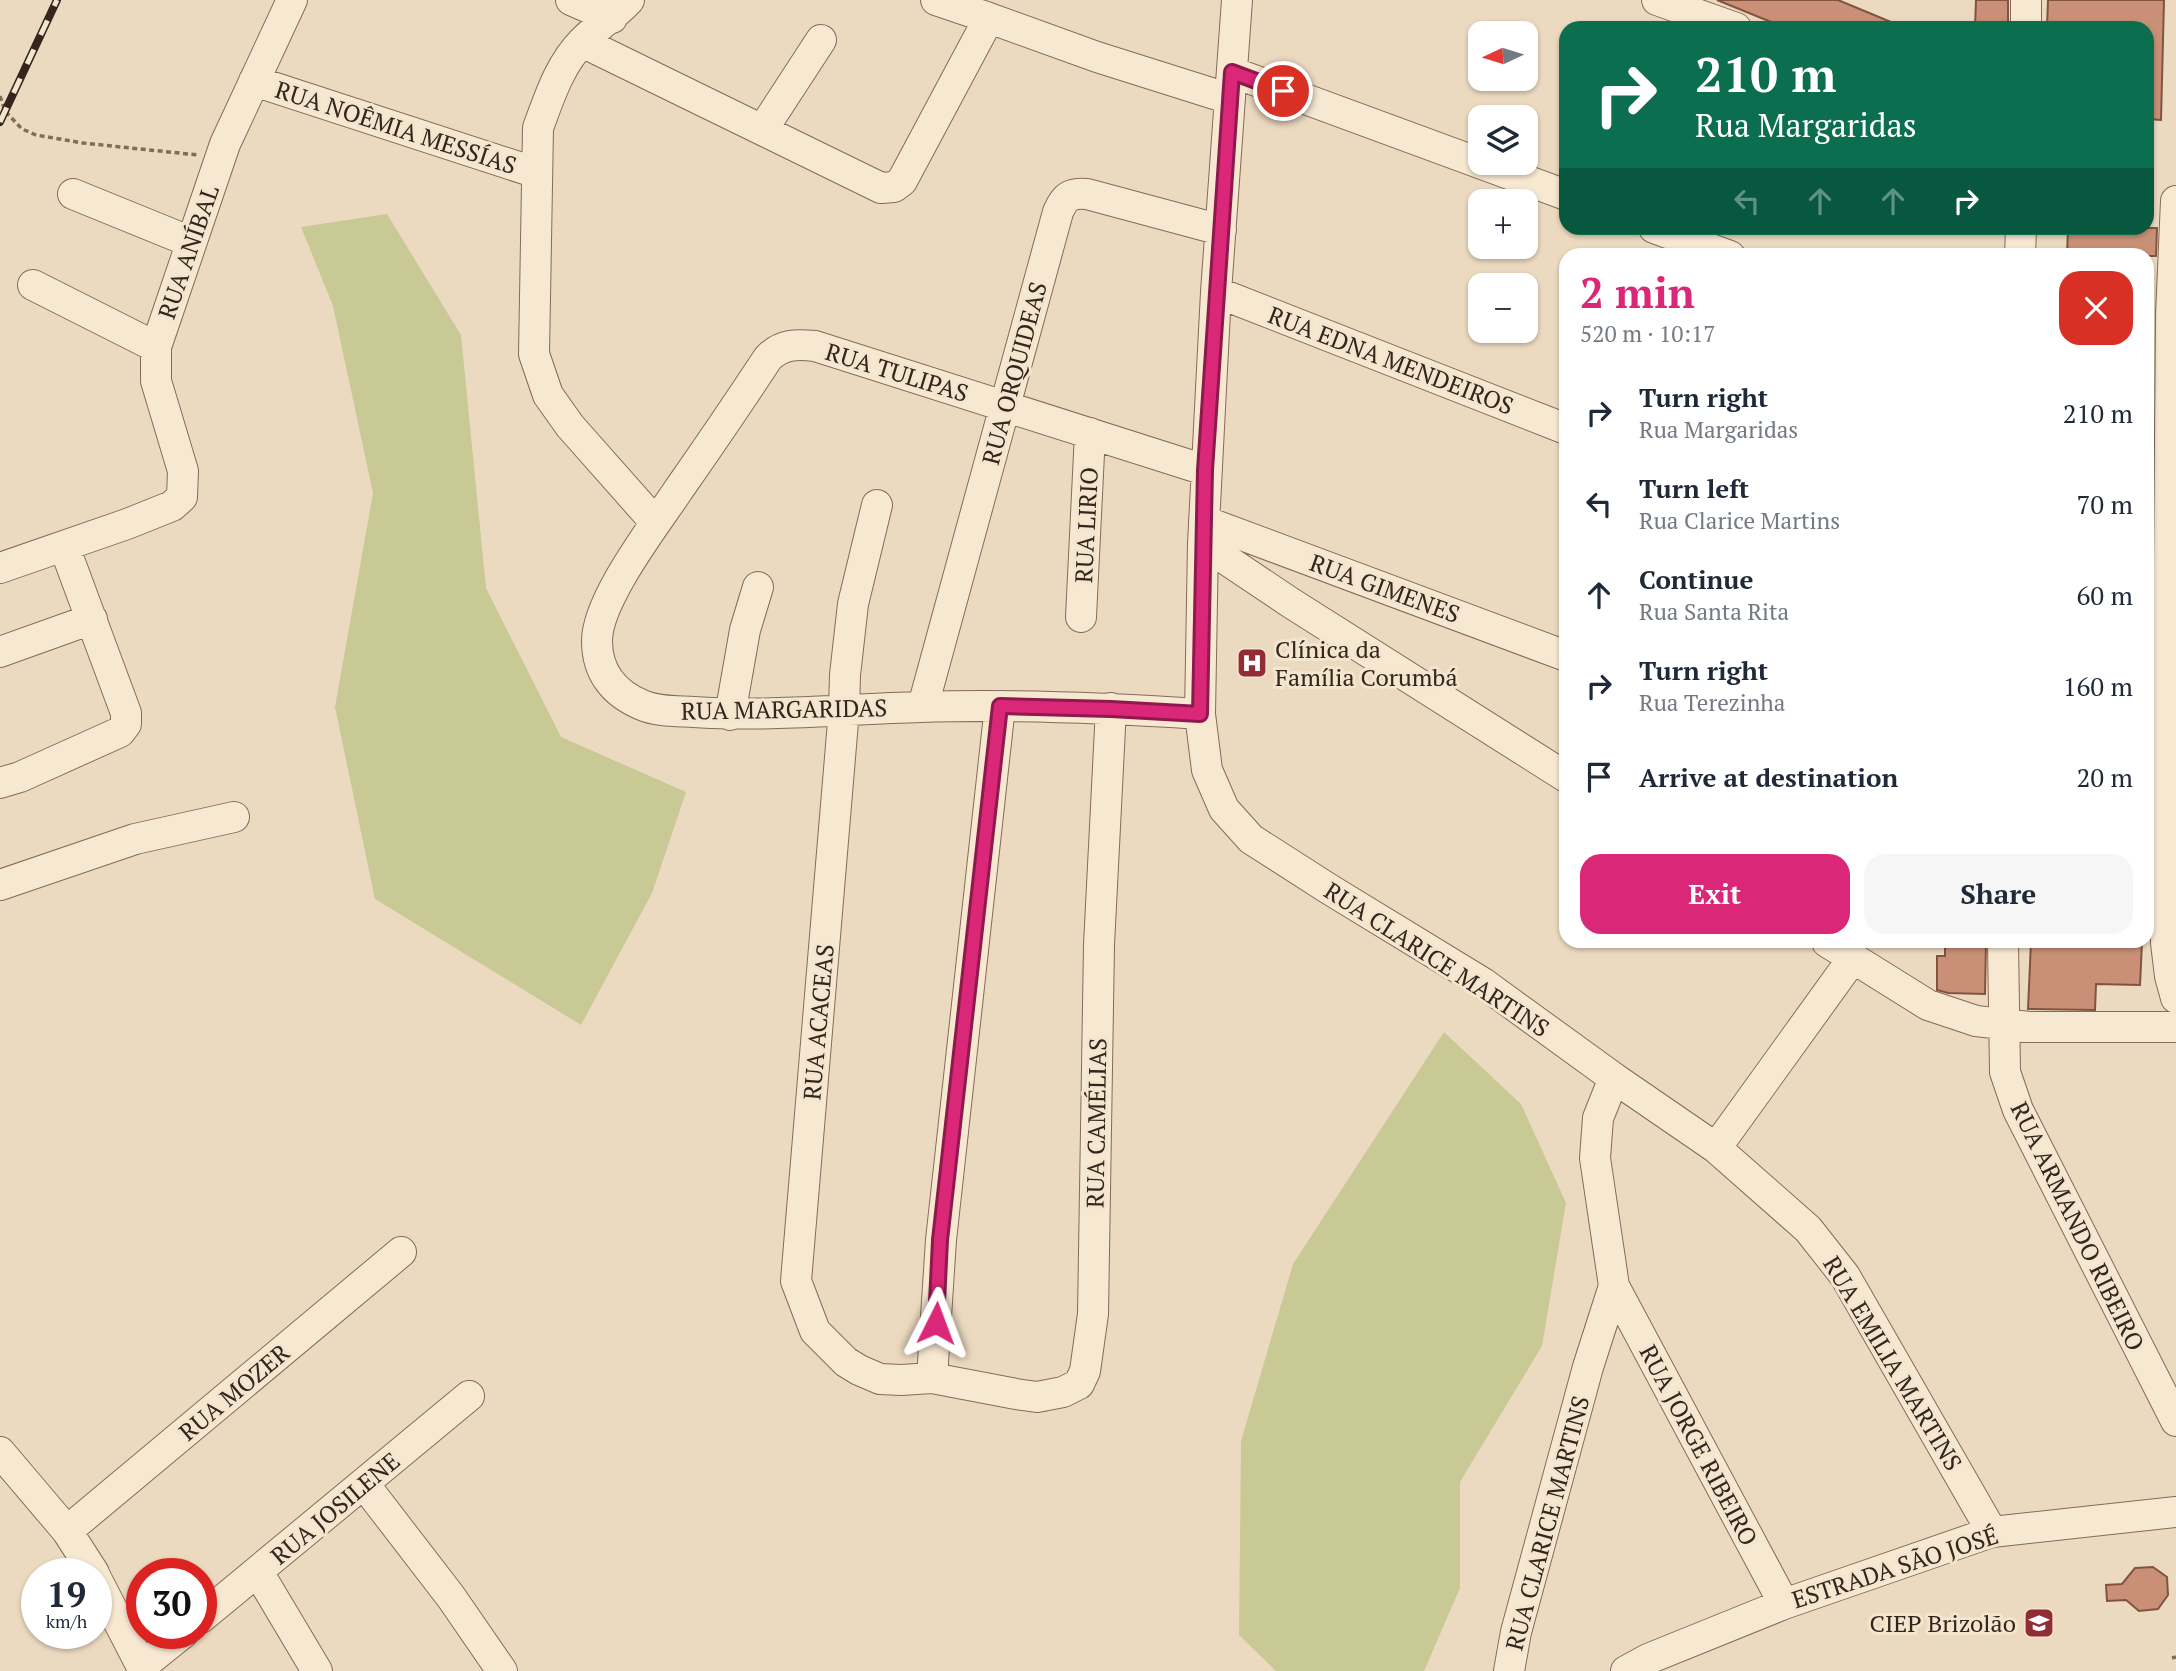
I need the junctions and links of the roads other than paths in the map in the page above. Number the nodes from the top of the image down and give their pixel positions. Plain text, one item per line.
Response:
1 (292, 0) edge
2 (571, 0) edge
3 (936, 0) edge
4 (1237, 0) edge
5 (1657, 0) edge
6 (2026, 0) edge
7 (620, 9) edge
8 (989, 18) junction
9 (1717, 21) edge
10 (2026, 21) edge
11 (821, 40) dead end
12 (582, 42) junction
13 (254, 81) junction
14 (1231, 86) junction
15 (762, 129) junction
16 (537, 173) junction
17 (1559, 193) edge
18 (73, 194) dead end
19 (2176, 201) edge
20 (1221, 230) junction
21 (1673, 235) edge
22 (191, 242) junction
23 (1708, 248) edge
24 (33, 285) dead end
25 (1216, 292) junction
26 (2165, 314) edge
27 (788, 345) joint
28 (156, 346) junction
29 (1006, 406) junction
30 (1559, 426) edge
31 (1090, 433) junction
32 (1205, 470) junction
33 (627, 491) junction
34 (677, 493) junction
35 (877, 505) dead end
36 (655, 522) junction
37 (1203, 532) junction
38 (64, 546) junction
39 (0, 568) edge
40 (758, 587) dead end
41 (1081, 617) dead end
42 (92, 619) junction
43 (0, 652) edge
44 (1559, 654) edge
45 (923, 706) junction
46 (1000, 706) junction
47 (1111, 709) junction
48 (844, 710) junction
49 (1200, 714) junction
50 (730, 715) junction
51 (1559, 773) edge
52 (0, 783) edge
53 (234, 817) dead end
54 (0, 885) edge
55 (1837, 948) edge
56 (2003, 948) edge
57 (1853, 958) junction
58 (2176, 998) edge
59 (2003, 1025) junction
60 (2176, 1027) edge
61 (1614, 1078) junction
62 (1716, 1148) junction
63 (401, 1252) dead end
64 (1614, 1286) junction
65 (815, 1331) joint
66 (932, 1378) junction
67 (469, 1396) dead end
68 (2176, 1421) edge
69 (0, 1452) edge
70 (365, 1484) junction
71 (2176, 1512) edge
72 (67, 1531) junction
73 (1992, 1532) junction
74 (84, 1558) edge
75 (258, 1572) junction
76 (1784, 1604) junction
77 (217, 1605) edge
78 (112, 1609) edge
79 (165, 1649) edge
80 (143, 1669) edge
81 (317, 1671) edge
82 (502, 1671) edge
83 (1509, 1671) edge
84 (1626, 1671) edge

1 - 13 street, RUA ANÍBAL
2 - 7 street
3 - 8 street
4 - 14 street, RUA CLARICE MARTINS
5 - 9 street
6 - 10 street
7 - 12 street
8 - 14 street
8 - 15 street
11 - 15 street
12 - 15 street
12 - 16 street
13 - 16 street, RUA NOÊMIA MESSÍAS
13 - 22 street, RUA ANÍBAL
14 - 17 street
14 - 20 street, RUA CLARICE MARTINS
16 - 33 street
18 - 22 street
19 - 26 street
20 - 25 street, RUA CLARICE MARTINS
20 - 29 street, RUA ORQUIDEAS
21 - 23 street
22 - 28 street, RUA ANÍBAL
24 - 28 street
25 - 30 street, RUA EDNA MENDEIROS
25 - 32 street, RUA CLARICE MARTINS
26 - 58 street
27 - 29 street, RUA TULIPAS
27 - 34 street, RUA MARGARIDAS
28 - 38 street, RUA ANÍBAL
29 - 31 street, RUA TULIPAS
29 - 45 street, RUA ORQUIDEAS
31 - 32 street, RUA TULIPAS
31 - 41 street, RUA LIRIO
32 - 37 street, RUA CLARICE MARTINS
33 - 34 street
33 - 36 street
34 - 36 street, RUA MARGARIDAS
35 - 48 street
36 - 50 street, RUA MARGARIDAS
37 - 44 street, RUA GIMENES
37 - 49 street, RUA CLARICE MARTINS
37 - 51 street
38 - 39 street
38 - 42 street
40 - 50 street
42 - 43 street
42 - 52 street
45 - 46 street, RUA MARGARIDAS
45 - 48 street, RUA MARGARIDAS
46 - 47 street, RUA MARGARIDAS
46 - 66 street
47 - 49 street, RUA MARGARIDAS
47 - 66 street, RUA CAMÉLIAS
48 - 50 street, RUA MARGARIDAS
48 - 65 street, RUA ACACEAS
49 - 61 street, RUA CLARICE MARTINS
53 - 54 street
55 - 57 street
56 - 59 street, RUA ARMANDO RIBEIRO
57 - 59 street
57 - 62 street
59 - 60 street
59 - 68 street, RUA ARMANDO RIBEIRO
61 - 62 street, RUA EMILIA MARTINS
61 - 64 street, RUA CLARICE MARTINS
62 - 73 street, RUA EMILIA MARTINS
63 - 72 street, RUA MOZER
64 - 76 street, RUA JORGE RIBEIRO
64 - 83 street, RUA CLARICE MARTINS
65 - 66 street, RUA CAMÉLIAS
67 - 70 street, RUA JOSILENE
69 - 72 street
70 - 75 street, RUA JOSILENE
70 - 82 street
71 - 73 street, ESTRADA SÃO JOSÉ
72 - 74 street
73 - 76 street, ESTRADA SÃO JOSÉ
75 - 77 street, RUA JOSILENE
75 - 81 street
76 - 84 street, ESTRADA SÃO JOSÉ
78 - 80 street
79 - 80 street

